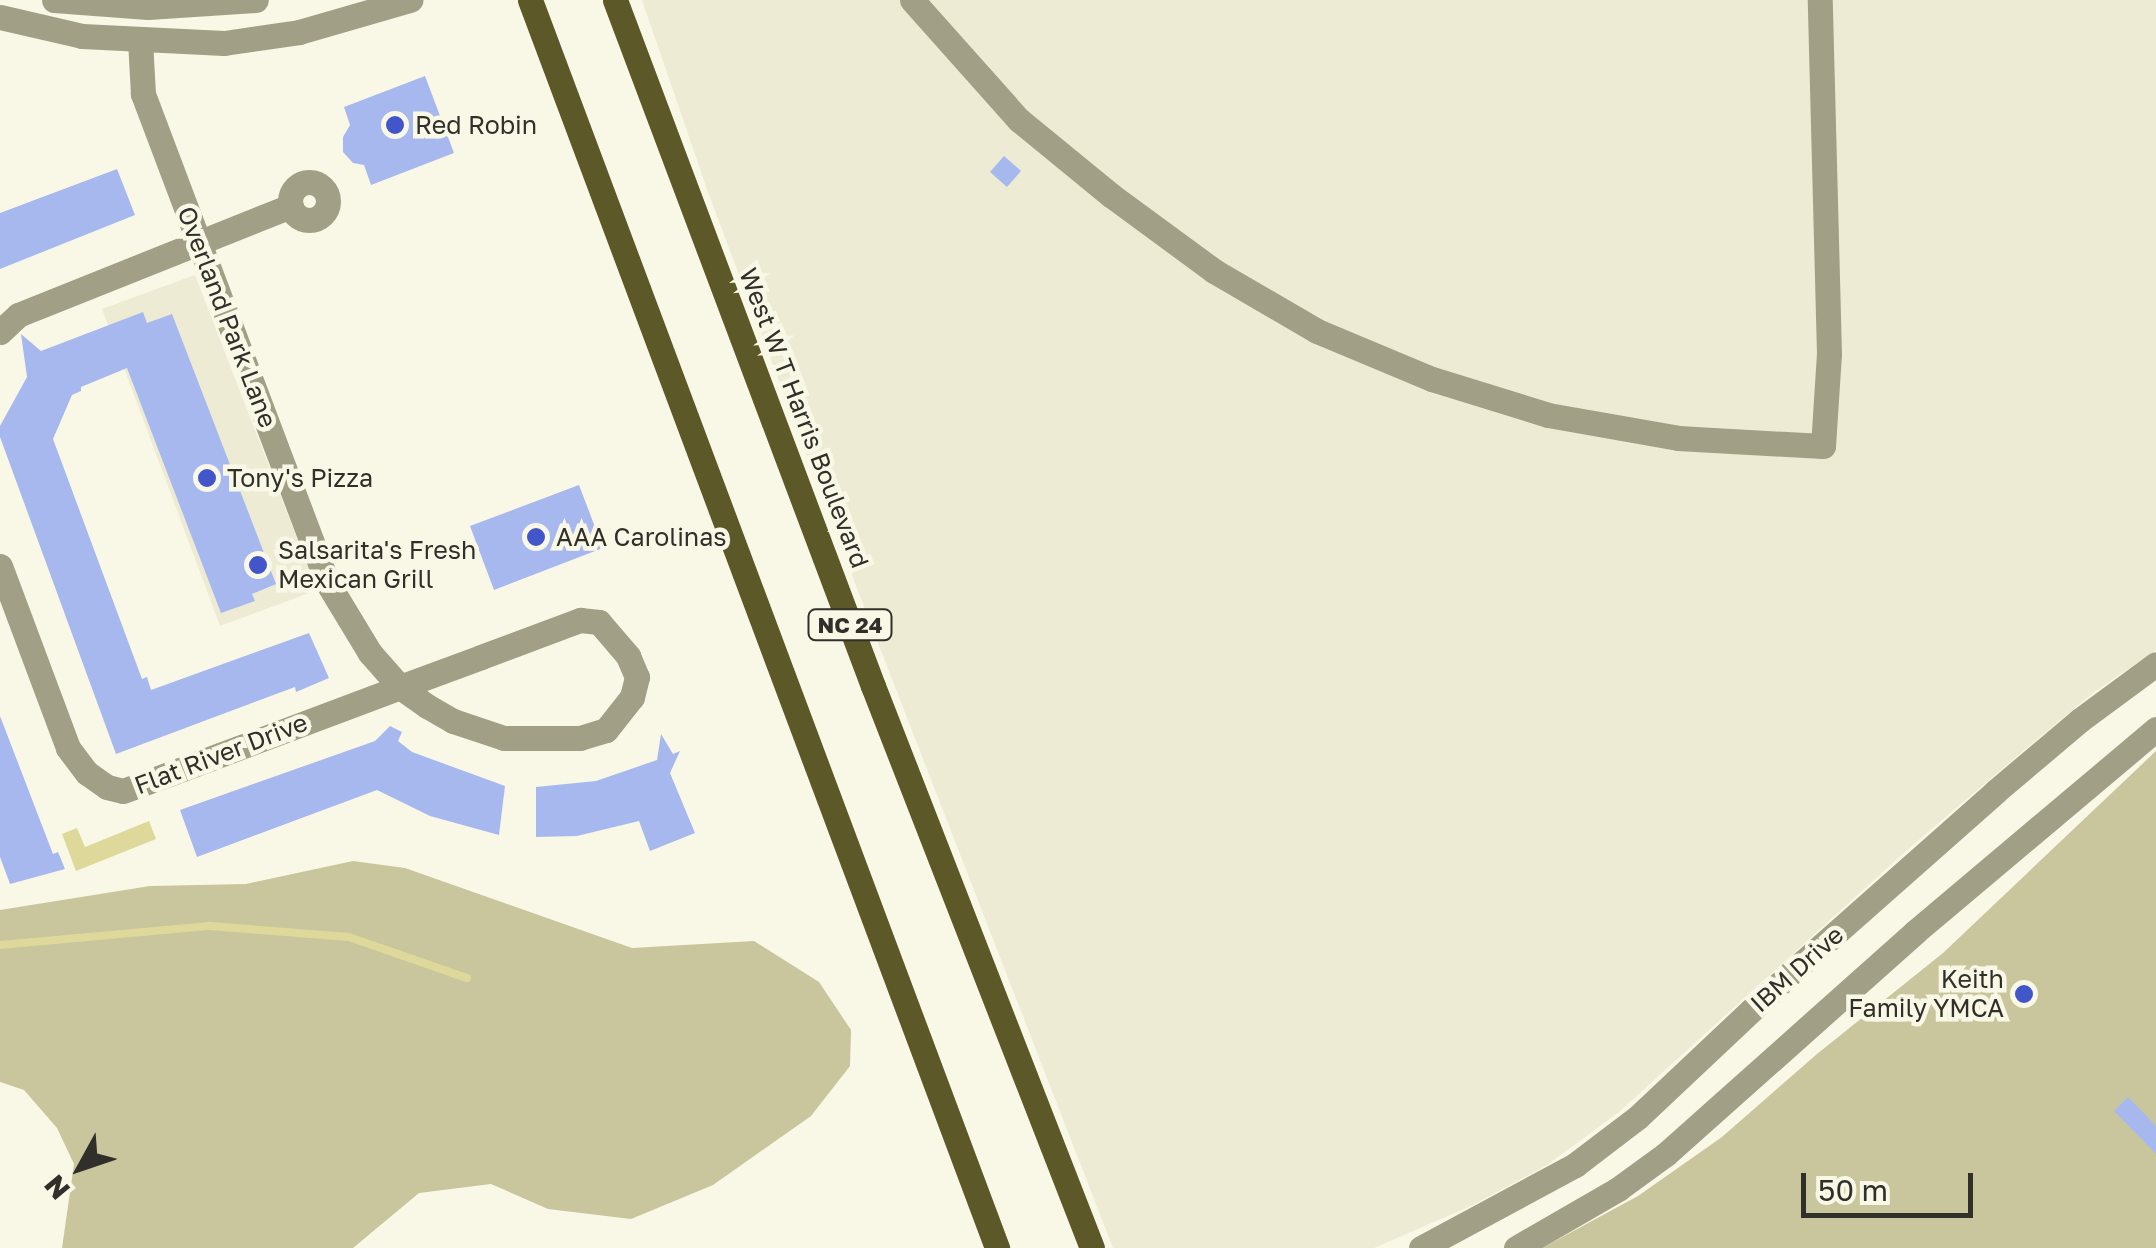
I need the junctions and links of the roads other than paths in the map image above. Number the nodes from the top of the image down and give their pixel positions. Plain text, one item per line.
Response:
1 (54, 0) edge
2 (256, 0) edge
3 (410, 0) edge
4 (530, 0) edge
5 (615, 0) edge
6 (912, 0) edge
7 (1820, 0) edge
8 (0, 17) edge
9 (140, 40) junction
10 (291, 206) dead end
11 (199, 240) junction
12 (6, 319) edge
13 (0, 566) edge
14 (2156, 664) edge
15 (400, 687) junction
16 (2156, 730) edge
17 (1466, 1238) edge
18 (1521, 1246) edge
19 (997, 1248) edge
20 (1092, 1248) edge
21 (1421, 1248) edge

1 - 2 street
3 - 9 street
4 - 19 main road, NC 24
5 - 20 main road, West W T Harris Boulevard / NC 24
6 - 7 street
8 - 9 street
9 - 11 street, Overland Park Lane
10 - 11 street
11 - 12 street
11 - 15 street, Overland Park Lane
13 - 15 street, Flat River Drive
14 - 17 street, IBM Drive
15 - 15 street, Flat River Drive
16 - 18 street, IBM Drive
17 - 21 street, IBM Drive

